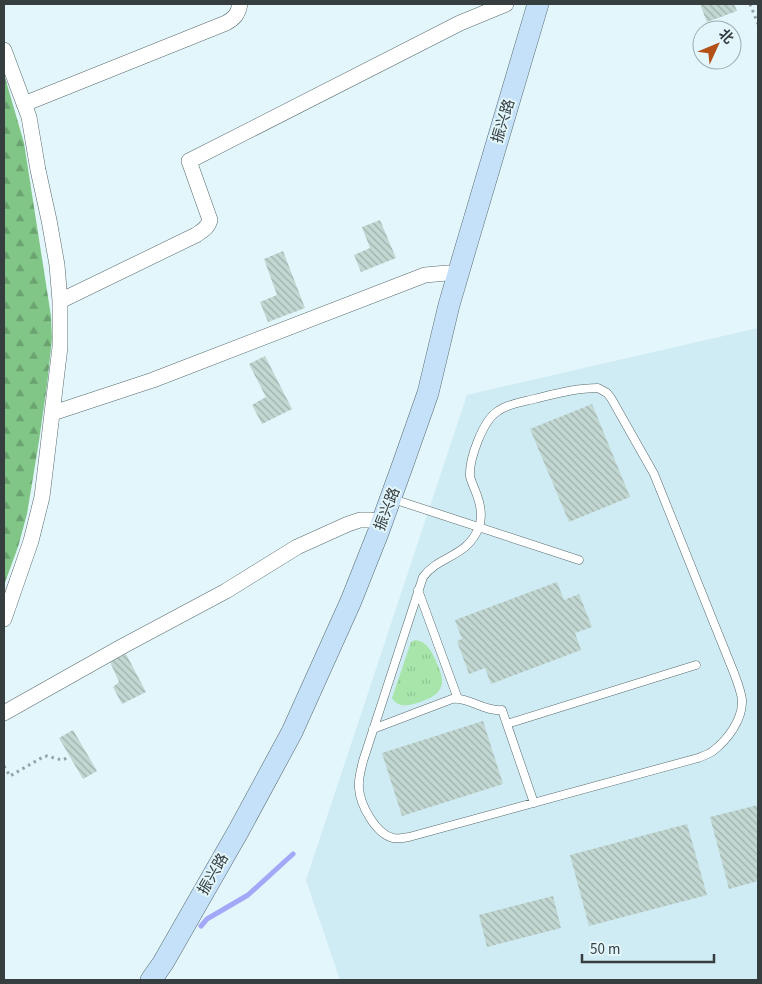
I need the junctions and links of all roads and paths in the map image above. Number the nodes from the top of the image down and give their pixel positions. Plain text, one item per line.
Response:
1 (240, 4) edge
2 (506, 4) edge
3 (538, 4) edge
4 (750, 4) edge
5 (758, 24) edge
6 (4, 50) edge
7 (24, 104) junction
8 (458, 274) junction
9 (60, 301) junction
10 (53, 413) junction
11 (391, 498) junction
12 (382, 522) junction
13 (479, 527) junction
14 (579, 560) dead end
15 (418, 590) junction
16 (4, 619) edge
17 (696, 665) dead end
18 (458, 698) junction
19 (4, 713) edge
20 (507, 724) junction
21 (373, 729) junction
22 (70, 757) dead end
23 (4, 766) edge
24 (534, 803) junction
25 (151, 980) edge

1 - 7 street
2 - 9 street
3 - 8 street, 振兴路
4 - 5 path
6 - 7 street
7 - 9 street
8 - 10 street
8 - 11 street, 振兴路
9 - 10 street
10 - 16 street
11 - 12 street, 振兴路
11 - 13 lane
12 - 19 street
12 - 25 street, 振兴路
13 - 14 lane
13 - 15 lane
13 - 24 lane
15 - 18 lane
15 - 21 lane
17 - 20 lane
18 - 20 lane
18 - 21 lane
20 - 24 lane
21 - 24 lane
22 - 23 path

